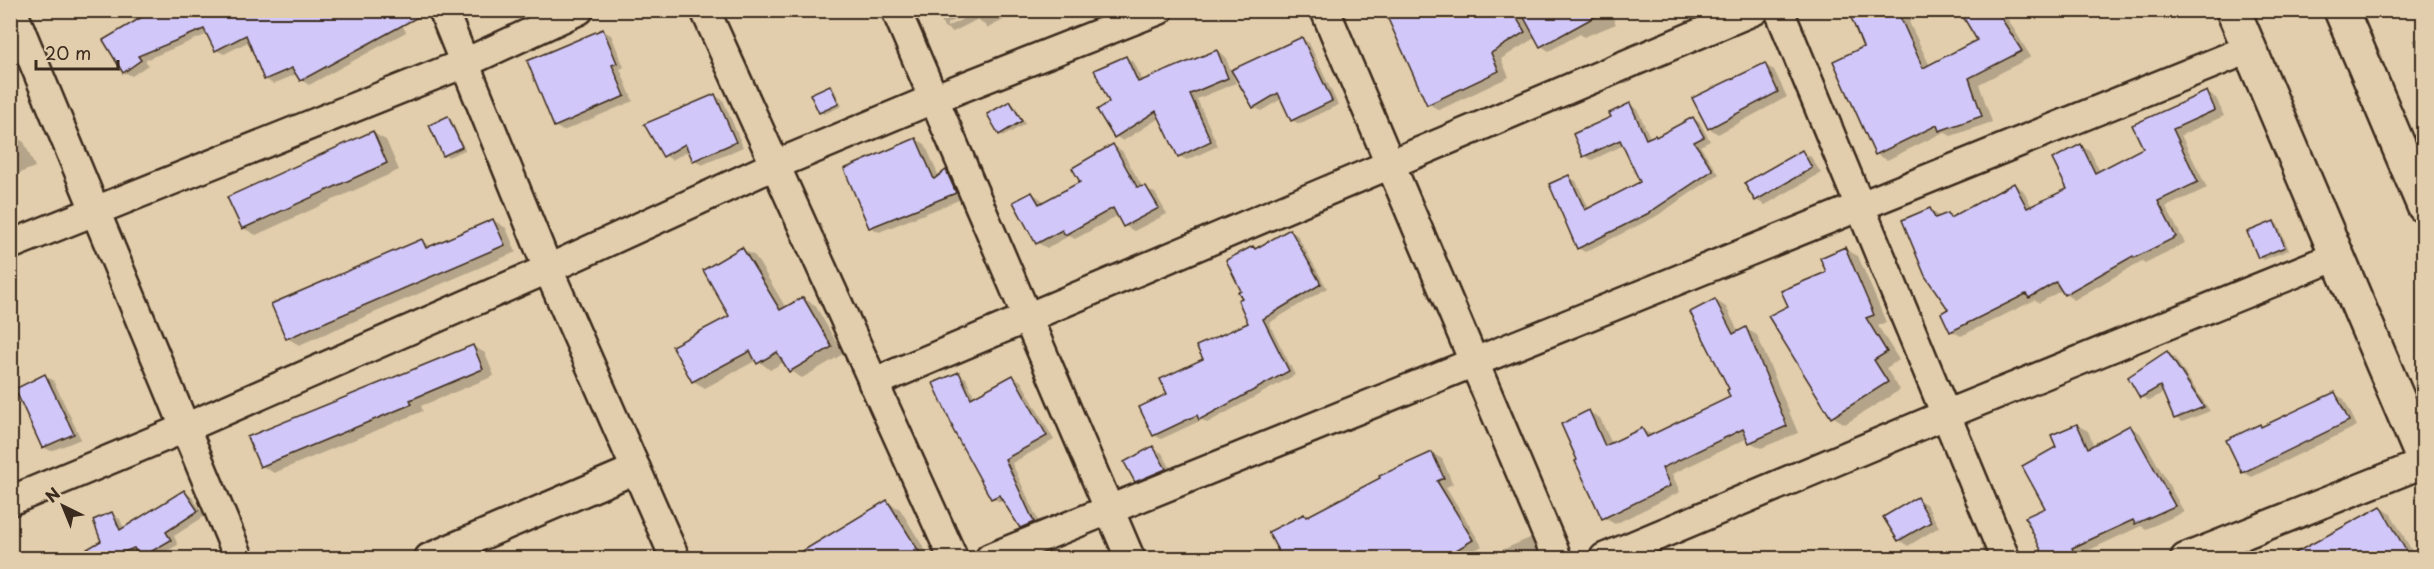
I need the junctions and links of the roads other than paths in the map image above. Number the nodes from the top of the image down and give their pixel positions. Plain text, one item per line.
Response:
1 (12, 10) edge
2 (443, 10) edge
3 (579, 10) edge
4 (705, 10) edge
5 (896, 10) edge
6 (1159, 10) edge
7 (1325, 10) edge
8 (1755, 10) edge
9 (1779, 10) edge
10 (2233, 10) edge
11 (2341, 10) edge
12 (2249, 49) junction
13 (465, 63) junction
14 (933, 99) junction
15 (1390, 164) junction
16 (775, 165) junction
17 (2423, 202) edge
18 (1860, 206) junction
19 (95, 211) junction
20 (10, 245) edge
21 (2337, 256) junction
22 (548, 268) junction
23 (1027, 318) junction
24 (1474, 362) junction
25 (873, 383) junction
26 (1946, 415) junction
27 (185, 428) junction
28 (2424, 462) edge
29 (636, 469) junction
30 (10, 501) edge
31 (1109, 510) junction
32 (239, 558) edge
33 (429, 558) edge
34 (675, 558) edge
35 (953, 558) edge
36 (990, 558) edge
37 (1130, 558) edge
38 (1557, 558) edge
39 (1605, 558) edge
40 (2006, 558) edge
41 (2185, 558) edge

1 - 19 street
2 - 13 street
3 - 13 street
4 - 16 street
5 - 14 street
6 - 14 street
7 - 15 street
8 - 15 street
9 - 18 street
10 - 12 street
11 - 17 street
12 - 18 street
12 - 21 street
13 - 19 street
13 - 22 street
14 - 16 street
14 - 23 street
15 - 23 street
15 - 24 street
16 - 22 street
16 - 25 street
18 - 24 street
18 - 26 street
19 - 20 street
19 - 27 street
21 - 26 street
21 - 28 street
22 - 27 street
22 - 29 street
23 - 25 street
23 - 31 street
24 - 31 street
24 - 38 street
25 - 35 street
26 - 39 street
26 - 40 street
27 - 30 street
27 - 32 street
28 - 41 street
29 - 33 street
29 - 34 street
31 - 36 street
31 - 37 street

